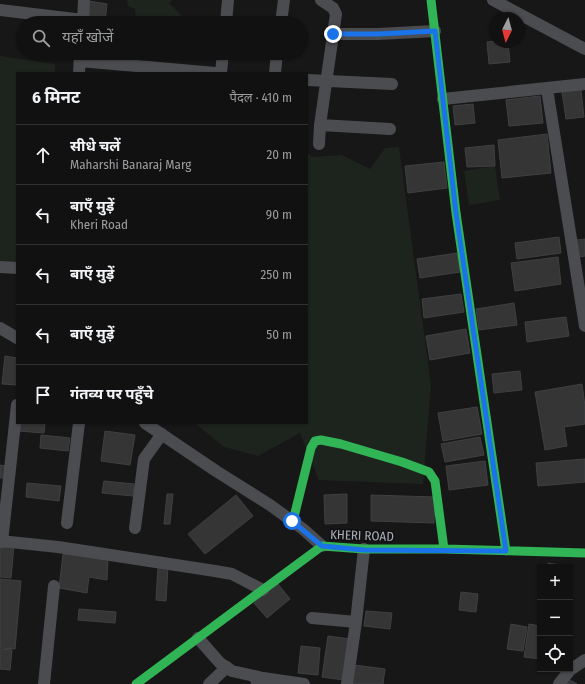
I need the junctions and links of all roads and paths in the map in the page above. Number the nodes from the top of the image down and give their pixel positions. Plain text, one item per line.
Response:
1 (84, 0) edge
2 (228, 0) edge
3 (284, 0) edge
4 (321, 0) edge
5 (431, 0) edge
6 (494, 0) edge
7 (0, 10) edge
8 (45, 16) edge
9 (83, 16) edge
10 (227, 16) edge
11 (282, 16) edge
12 (435, 31) junction
13 (333, 34) junction
14 (585, 49) edge
15 (80, 60) edge
16 (105, 60) edge
17 (222, 60) edge
18 (276, 60) edge
19 (78, 72) edge
20 (207, 72) edge
21 (221, 72) edge
22 (275, 72) edge
23 (308, 80) edge
24 (326, 80) junction
25 (392, 84) dead end
26 (585, 84) edge
27 (546, 89) junction
28 (443, 99) junction
29 (320, 125) junction
30 (390, 129) dead end
31 (319, 144) dead end
32 (0, 267) edge
33 (16, 268) edge
34 (585, 326) edge
35 (0, 328) edge
36 (16, 337) edge
37 (16, 414) edge
38 (78, 424) edge
39 (147, 424) edge
40 (162, 434) junction
41 (292, 521) junction
42 (66, 523) dead end
43 (135, 528) dead end
44 (1, 542) edge
45 (322, 546) junction
46 (444, 549) junction
47 (364, 550) junction
48 (506, 551) junction
49 (585, 553) edge
50 (54, 586) dead end
51 (263, 590) junction
52 (312, 618) dead end
53 (356, 622) junction
54 (198, 638) junction
55 (585, 660) edge
56 (227, 667) junction
57 (258, 681) edge
58 (44, 684) edge
59 (136, 684) edge
60 (209, 684) edge
61 (304, 684) edge
62 (347, 684) edge
63 (559, 684) edge

1 - 9 street
2 - 10 street
3 - 11 street
4 - 13 street
5 - 12 street
6 - 14 street
7 - 8 street
12 - 13 street
12 - 28 street
13 - 24 street
15 - 19 street
16 - 20 street
17 - 21 street
18 - 22 street
23 - 24 street
24 - 25 street
24 - 29 street
26 - 27 street
27 - 28 street
27 - 34 street
28 - 48 street
29 - 30 street
29 - 31 street
32 - 33 street
35 - 36 street
37 - 44 street
38 - 42 street
39 - 40 street
40 - 41 street
40 - 43 street
41 - 45 street
41 - 46 street
44 - 51 street
45 - 47 street, KHERI ROAD
45 - 51 street, KHERI ROAD
46 - 47 street, KHERI ROAD
46 - 48 street, KHERI ROAD
47 - 53 street
48 - 49 street, KHERI ROAD
50 - 58 street
51 - 54 street, KHERI ROAD
52 - 53 street
53 - 62 street
54 - 56 street
54 - 59 street, KHERI ROAD
55 - 63 street
56 - 57 street
56 - 60 street
57 - 61 street

